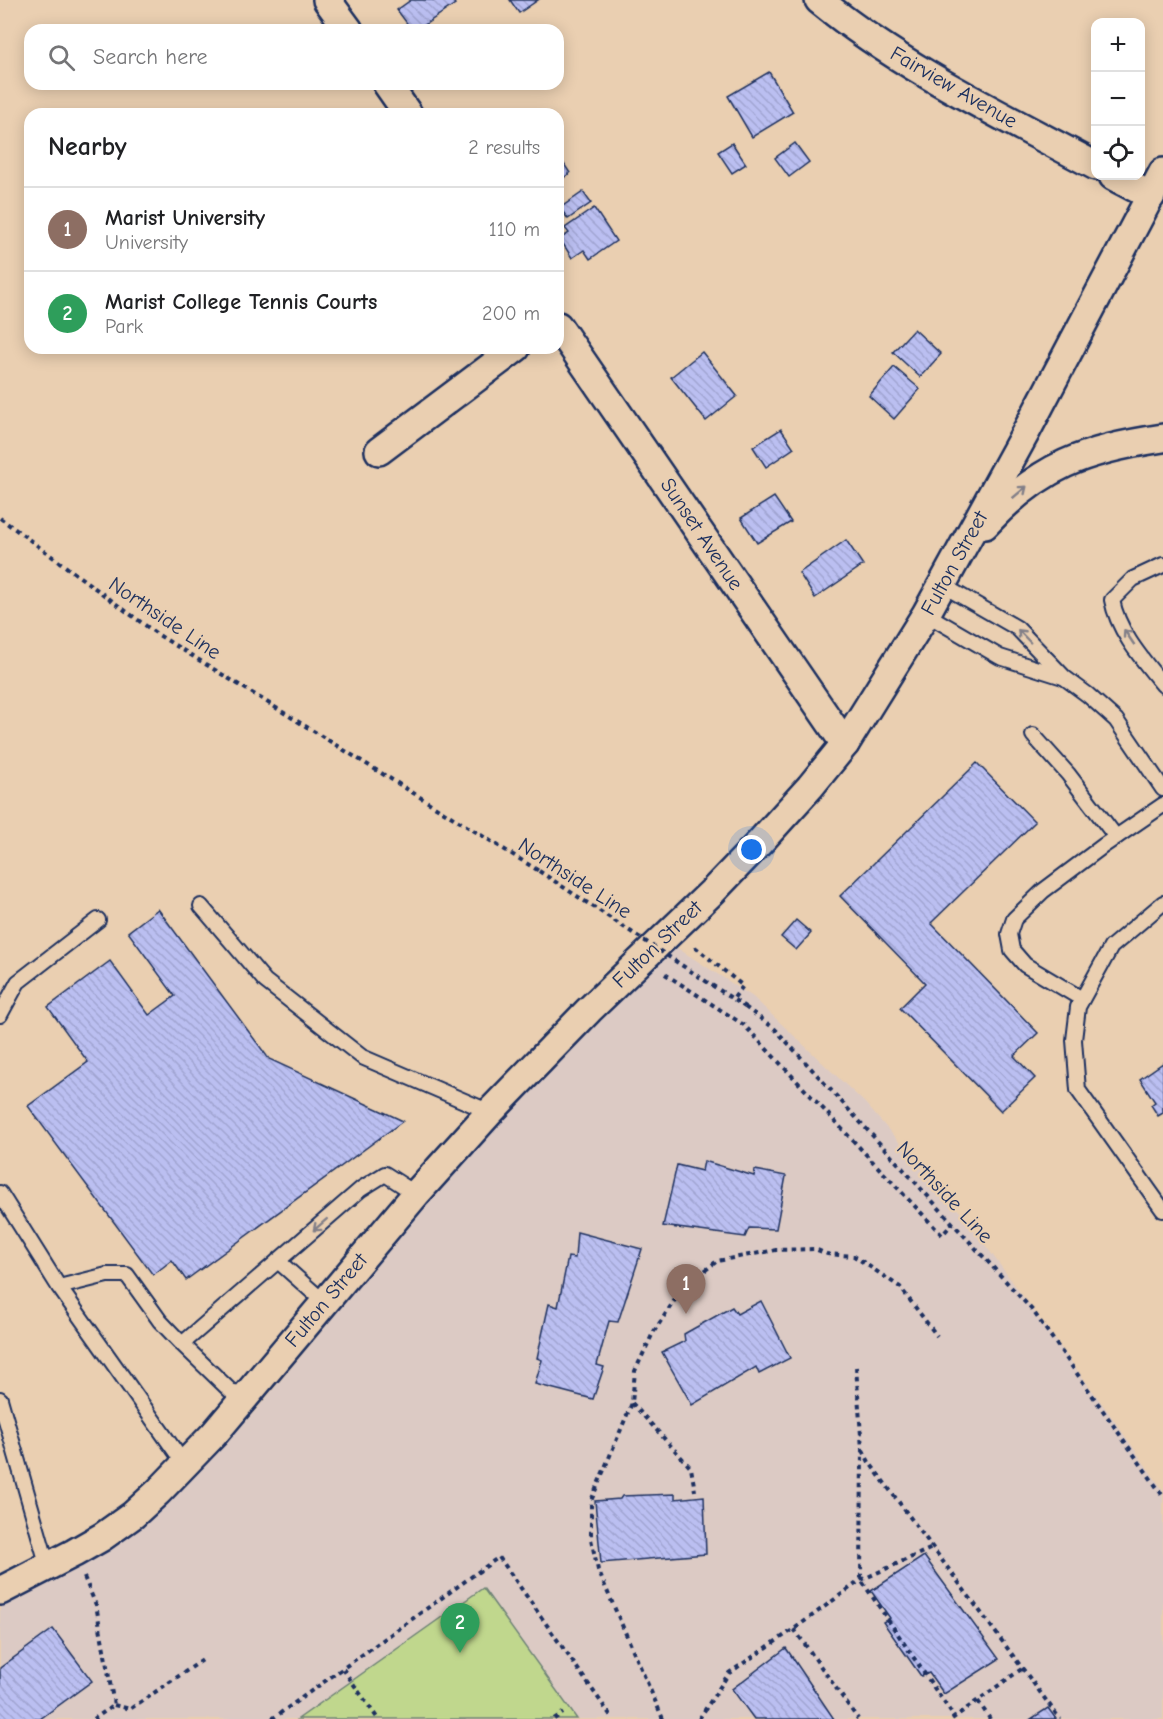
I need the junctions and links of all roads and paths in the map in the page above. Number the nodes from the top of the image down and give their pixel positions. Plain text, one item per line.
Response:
1 (327, 0) edge
2 (819, 0) edge
3 (345, 24) edge
4 (391, 90) edge
5 (404, 108) edge
6 (1091, 164) edge
7 (1163, 172) edge
8 (1121, 180) edge
9 (1151, 196) junction
10 (564, 335) edge
11 (508, 354) edge
12 (1163, 438) edge
13 (379, 451) dead end
14 (0, 518) edge
15 (1163, 566) edge
16 (948, 575) junction
17 (926, 614) junction
18 (1065, 678) junction
19 (1163, 685) edge
20 (1033, 735) dead end
21 (845, 744) junction
22 (1163, 789) edge
23 (1163, 805) edge
24 (1116, 837) junction
25 (1163, 903) edge
26 (201, 906) dead end
27 (98, 920) dead end
28 (674, 929) junction
29 (642, 959) junction
30 (733, 999) junction
31 (1082, 999) junction
32 (0, 1015) edge
33 (490, 1112) junction
34 (0, 1193) edge
35 (416, 1194) junction
36 (1163, 1210) edge
37 (953, 1223) junction
38 (278, 1261) junction
39 (59, 1287) junction
40 (324, 1302) junction
41 (937, 1336) dead end
42 (182, 1344) junction
43 (856, 1367) dead end
44 (0, 1399) edge
45 (241, 1401) junction
46 (632, 1403) junction
47 (862, 1449) junction
48 (185, 1465) junction
49 (695, 1491) dead end
50 (1163, 1496) edge
51 (932, 1548) junction
52 (74, 1553) junction
53 (48, 1567) junction
54 (861, 1580) junction
55 (0, 1591) edge
56 (794, 1629) junction
57 (204, 1659) dead end
58 (1023, 1668) junction
59 (343, 1669) junction
60 (978, 1701) junction
61 (114, 1705) junction
62 (562, 1713) dead end
63 (953, 1718) edge
64 (94, 1719) edge
65 (272, 1719) edge
66 (378, 1719) edge
67 (554, 1719) edge
68 (613, 1719) edge
69 (663, 1719) edge
70 (699, 1719) edge
71 (858, 1719) edge
72 (990, 1719) edge
73 (1060, 1719) edge

1 - 3 street
2 - 6 street, Fairview Avenue
4 - 5 street
7 - 9 street, Fulton Street
8 - 9 street
9 - 16 street, Fulton Street
10 - 21 street, Sunset Avenue
11 - 13 street
16 -> 12 street
14 - 30 path, Northside Line, bridge
19 -> 15 lane
16 - 17 street, Fulton Street
18 -> 16 lane
17 - 18 lane
17 - 21 street, Fulton Street
18 - 22 lane
20 - 24 lane
21 - 28 street, Fulton Street
23 - 24 lane
24 - 31 lane
25 - 31 lane
26 - 33 lane
27 - 32 lane
28 - 29 street, Fulton Street
28 - 30 path
29 - 33 street, Fulton Street
29 - 37 path
30 - 37 path, Northside Line, bridge
31 - 36 lane
33 - 35 street, Fulton Street
34 - 39 lane
35 -> 38 lane
35 - 40 street, Fulton Street
37 - 50 path, Northside Line
38 - 40 lane
38 - 42 lane
39 - 42 lane
39 - 48 lane
40 - 45 street, Fulton Street
41 - 46 path
42 - 45 lane
43 - 47 path
44 - 53 lane
45 - 48 street, Fulton Street
46 - 49 path
46 - 69 path
47 - 51 path
47 - 54 path
48 - 52 street, Fulton Street
51 - 54 path
51 - 58 path
52 - 53 street, Fulton Street
52 - 61 path
53 - 55 street, Fulton Street
54 - 56 path
54 - 63 path
56 - 70 path
56 - 71 path
57 - 61 path
58 - 60 path
58 - 73 path
59 - 65 path
59 - 66 path
59 - 68 path
60 - 63 path
60 - 72 path
61 - 64 path
62 - 67 path

